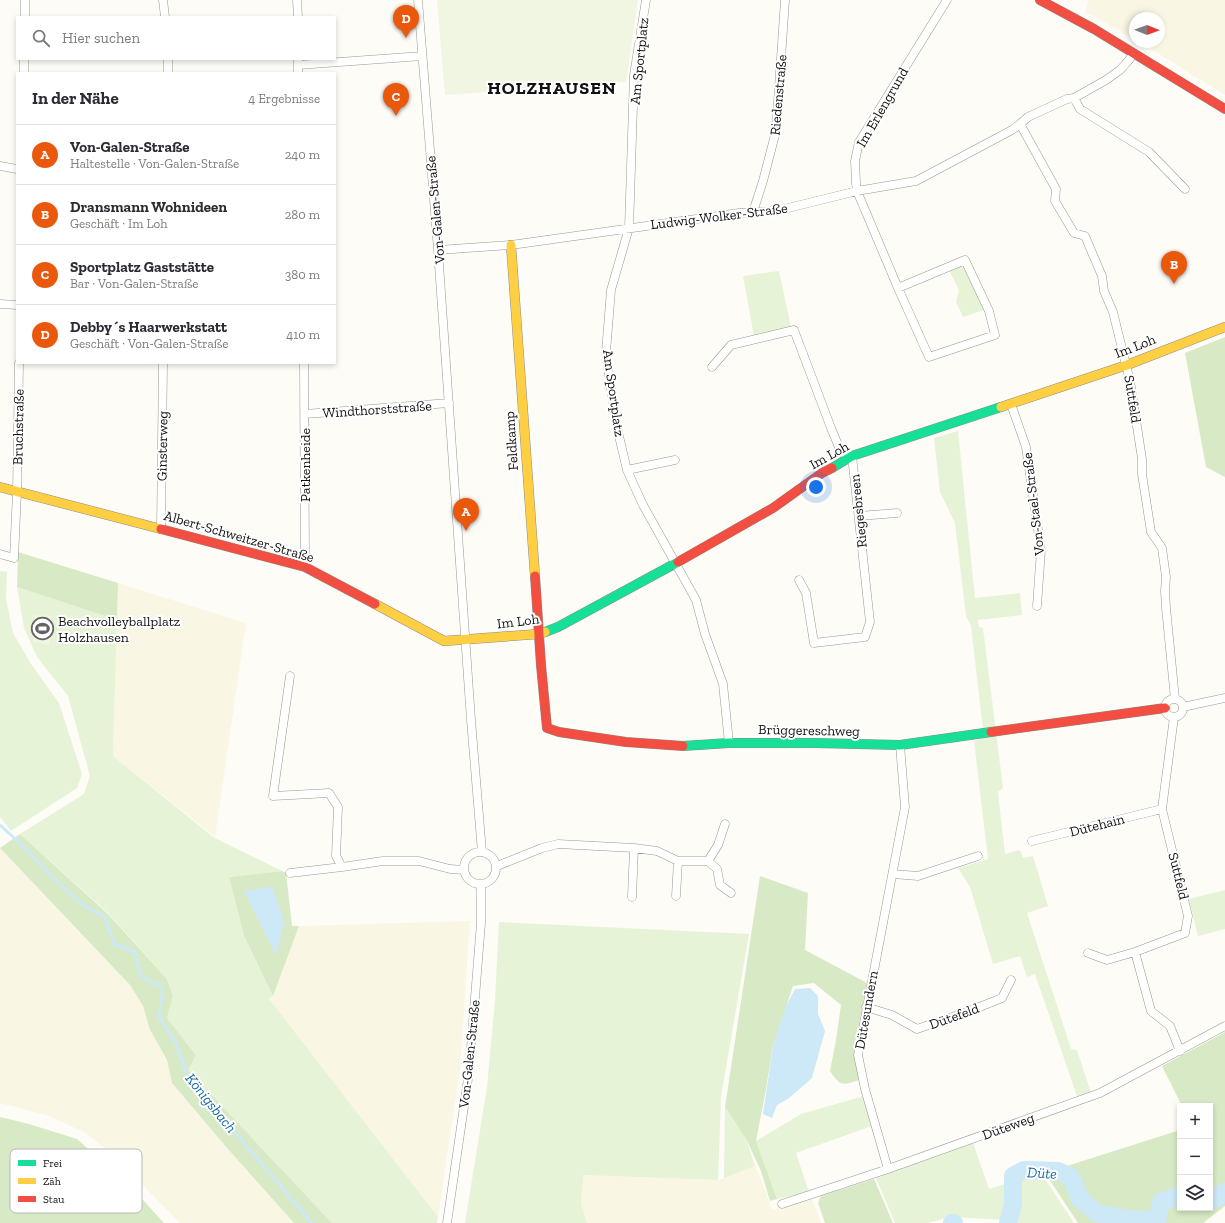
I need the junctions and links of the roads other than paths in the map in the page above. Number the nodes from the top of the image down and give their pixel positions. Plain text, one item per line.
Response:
1 (25, 0) edge
2 (163, 0) edge
3 (297, 0) edge
4 (418, 0) edge
5 (646, 0) edge
6 (785, 0) edge
7 (947, 0) edge
8 (1040, 0) edge
9 (25, 16) edge
10 (165, 16) edge
11 (298, 16) edge
12 (1133, 54) junction
13 (422, 56) junction
14 (24, 60) edge
15 (168, 60) edge
16 (298, 66) edge
17 (24, 72) edge
18 (168, 72) edge
19 (1074, 98) junction
20 (1225, 109) edge
21 (1020, 124) junction
22 (0, 166) edge
23 (16, 169) edge
24 (1184, 189) dead end
25 (857, 191) junction
26 (753, 212) junction
27 (629, 228) junction
28 (511, 245) junction
29 (438, 250) junction
30 (898, 288) junction
31 (0, 304) edge
32 (16, 305) edge
33 (1225, 326) edge
34 (19, 364) edge
35 (163, 364) edge
36 (304, 364) edge
37 (1127, 364) junction
38 (712, 367) dead end
39 (449, 404) junction
40 (1011, 404) junction
41 (305, 414) junction
42 (852, 456) junction
43 (675, 460) dead end
44 (627, 470) junction
45 (0, 486) edge
46 (17, 492) junction
47 (898, 513) dead end
48 (859, 516) junction
49 (161, 529) junction
50 (0, 554) edge
51 (675, 564) junction
52 (305, 567) junction
53 (799, 580) dead end
54 (1037, 606) dead end
55 (539, 634) junction
56 (465, 640) junction
57 (290, 676) dead end
58 (1225, 698) edge
59 (1175, 699) junction
60 (1183, 707) junction
61 (1165, 708) junction
62 (1174, 717) junction
63 (729, 743) junction
64 (900, 746) junction
65 (1162, 809) junction
66 (725, 824) dead end
67 (1032, 841) dead end
68 (634, 848) junction
69 (482, 852) junction
70 (978, 856) dead end
71 (678, 861) junction
72 (708, 861) junction
73 (497, 866) junction
74 (342, 867) junction
75 (464, 870) junction
76 (290, 873) dead end
77 (893, 874) junction
78 (481, 884) junction
79 (731, 893) dead end
80 (676, 896) dead end
81 (632, 897) dead end
82 (1135, 952) junction
83 (1088, 953) dead end
84 (1011, 980) dead end
85 (866, 1007) junction
86 (1225, 1026) edge
87 (1180, 1051) junction
88 (888, 1169) junction
89 (782, 1204) dead end
90 (447, 1223) edge

1 - 9 street
2 - 10 street
3 - 11 street
4 - 13 street, Von-Galen-Straße
5 - 27 street, Am Sportplatz
6 - 26 street, Riedenstraße
7 - 25 street, Im Erlengrund
8 - 12 street
12 - 19 street, Ludwig-Wolker-Straße
12 - 20 street
13 - 16 street
13 - 29 street, Von-Galen-Straße
14 - 17 street
15 - 18 street
19 - 21 street, Ludwig-Wolker-Straße
19 - 24 street
21 - 25 street, Ludwig-Wolker-Straße
21 - 37 street, Suttfeld
22 - 23 street
25 - 26 street, Ludwig-Wolker-Straße
25 - 30 street, Im Erlengrund
26 - 27 street, Ludwig-Wolker-Straße
27 - 28 street, Ludwig-Wolker-Straße
27 - 44 street, Am Sportplatz
28 - 29 street, Ludwig-Wolker-Straße
28 - 55 street, Feldkamp
29 - 39 street, Von-Galen-Straße
30 - 30 street, Im Erlengrund
31 - 32 street
33 - 37 street, Im Loh
34 - 46 street, Bruchstraße
35 - 49 street, Ginsterweg
36 - 41 street, Patkenheide
37 - 40 street, Im Loh
37 - 59 street, Suttfeld
38 - 42 street, Riegesbreen
39 - 41 street, Windthorststraße
39 - 56 street, Von-Galen-Straße
40 - 42 street, Im Loh
40 - 54 street, Von-Stael-Straße
41 - 52 street, Patkenheide
42 - 48 street, Riegesbreen
42 - 51 street, Im Loh
43 - 44 street
44 - 51 street, Am Sportplatz
45 - 46 street, Albert-Schweitzer-Straße
46 - 49 street, Albert-Schweitzer-Straße
46 - 50 street
47 - 48 street
48 - 53 street, Riegesbreen
49 - 52 street, Albert-Schweitzer-Straße
51 - 55 street, Im Loh
51 - 63 street, Am Sportplatz
52 - 56 street, Albert-Schweitzer-Straße
55 - 56 street, Im Loh
55 - 63 street, Brüggereschweg
56 - 69 street, Von-Galen-Straße
57 - 74 street
58 - 60 street
59 - 60 street
59 - 61 street
60 - 62 street
61 - 62 street
61 - 64 street, Brüggereschweg
62 - 65 street, Suttfeld
63 - 64 street, Brüggereschweg
64 - 77 street, Dütesundern
65 - 67 street, Dütehain
65 - 82 street, Suttfeld
66 - 72 street
68 - 71 street
68 - 73 street
68 - 81 street
69 - 73 street
69 - 75 street
70 - 77 street
71 - 72 street
71 - 80 street
72 - 79 street
73 - 78 street
74 - 75 street
74 - 76 street
75 - 78 street
77 - 85 street, Dütesundern
78 - 90 street, Von-Galen-Straße
82 - 83 street, Suttfeld
82 - 87 street
84 - 85 street, Dütefeld
85 - 88 street, Dütesundern
86 - 87 street, Düteweg
87 - 88 street, Düteweg
88 - 89 street, Düteweg

